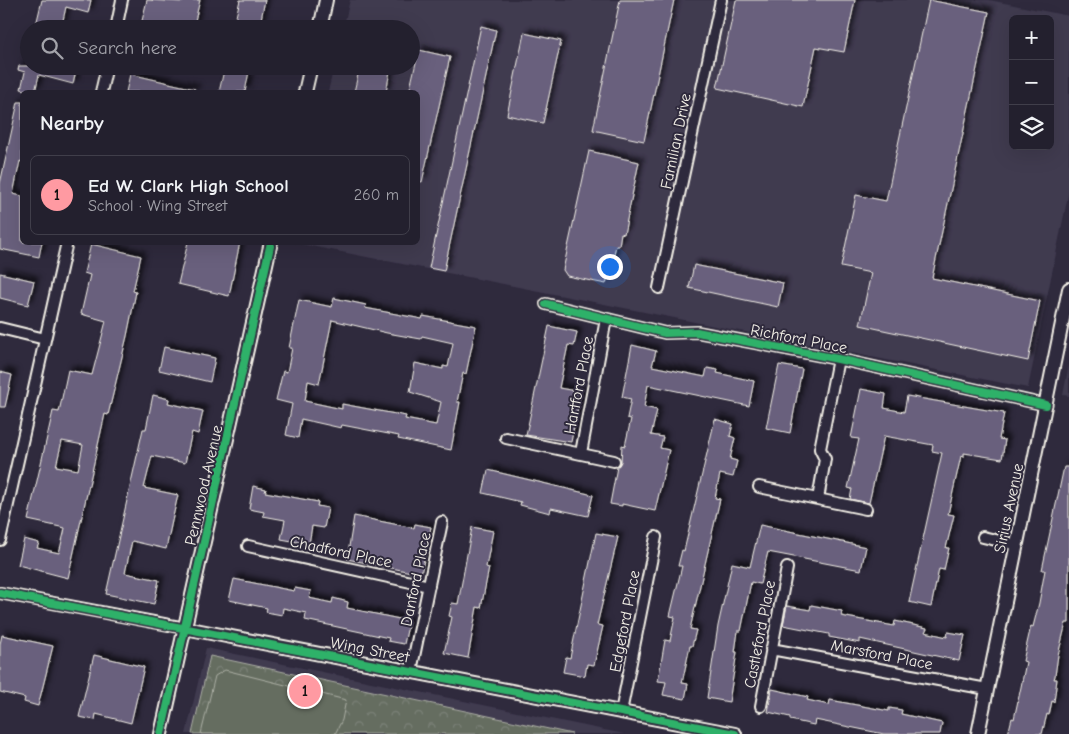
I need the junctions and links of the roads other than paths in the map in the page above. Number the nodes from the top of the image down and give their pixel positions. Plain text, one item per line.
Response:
1 (122, 0) edge
2 (326, 0) edge
3 (721, 0) edge
4 (118, 20) edge
5 (322, 20) edge
6 (105, 75) edge
7 (309, 75) edge
8 (101, 90) edge
9 (305, 90) edge
10 (66, 245) edge
11 (270, 245) edge
12 (659, 288) dead end
13 (1069, 289) edge
14 (546, 304) dead end
15 (606, 319) junction
16 (0, 328) edge
17 (46, 339) junction
18 (838, 359) junction
19 (1046, 405) junction
20 (506, 438) dead end
21 (581, 454) junction
22 (614, 461) dead end
23 (759, 487) dead end
24 (818, 499) junction
25 (866, 508) dead end
26 (442, 522) dead end
27 (656, 537) dead end
28 (983, 537) dead end
29 (0, 540) edge
30 (1017, 545) junction
31 (248, 546) dead end
32 (787, 568) dead end
33 (429, 586) junction
34 (0, 593) edge
35 (185, 628) junction
36 (771, 649) junction
37 (411, 671) junction
38 (987, 689) junction
39 (760, 706) dead end
40 (621, 712) junction
41 (161, 734) edge
42 (735, 734) edge
43 (978, 734) edge

1 - 4 street
2 - 5 street
3 - 12 street, Familian Drive
6 - 8 street
7 - 9 street
10 - 17 street
11 - 35 street, Pennwood Avenue
13 - 19 street, Sirius Avenue
14 - 15 street, Richford Place
15 - 18 street, Richford Place
15 - 21 street, Hartford Place
16 - 17 street
17 - 29 street
18 - 19 street, Richford Place
18 - 24 street
19 - 30 street, Sirius Avenue
20 - 21 street
21 - 22 street, Hartford Place
23 - 24 street
24 - 25 street
26 - 33 street, Danford Place
27 - 40 street, Edgeford Place
28 - 30 street
30 - 38 street, Sirius Avenue
31 - 33 street, Chadford Place
32 - 36 street, Castleford Place
33 - 37 street, Danford Place
34 - 35 street, Wing Street
35 - 37 street, Wing Street
35 - 41 street, Pennwood Avenue
36 - 38 street, Marsford Place
36 - 39 street, Castleford Place
37 - 40 street, Wing Street
38 - 43 street, Sirius Avenue
40 - 42 street, Wing Street

